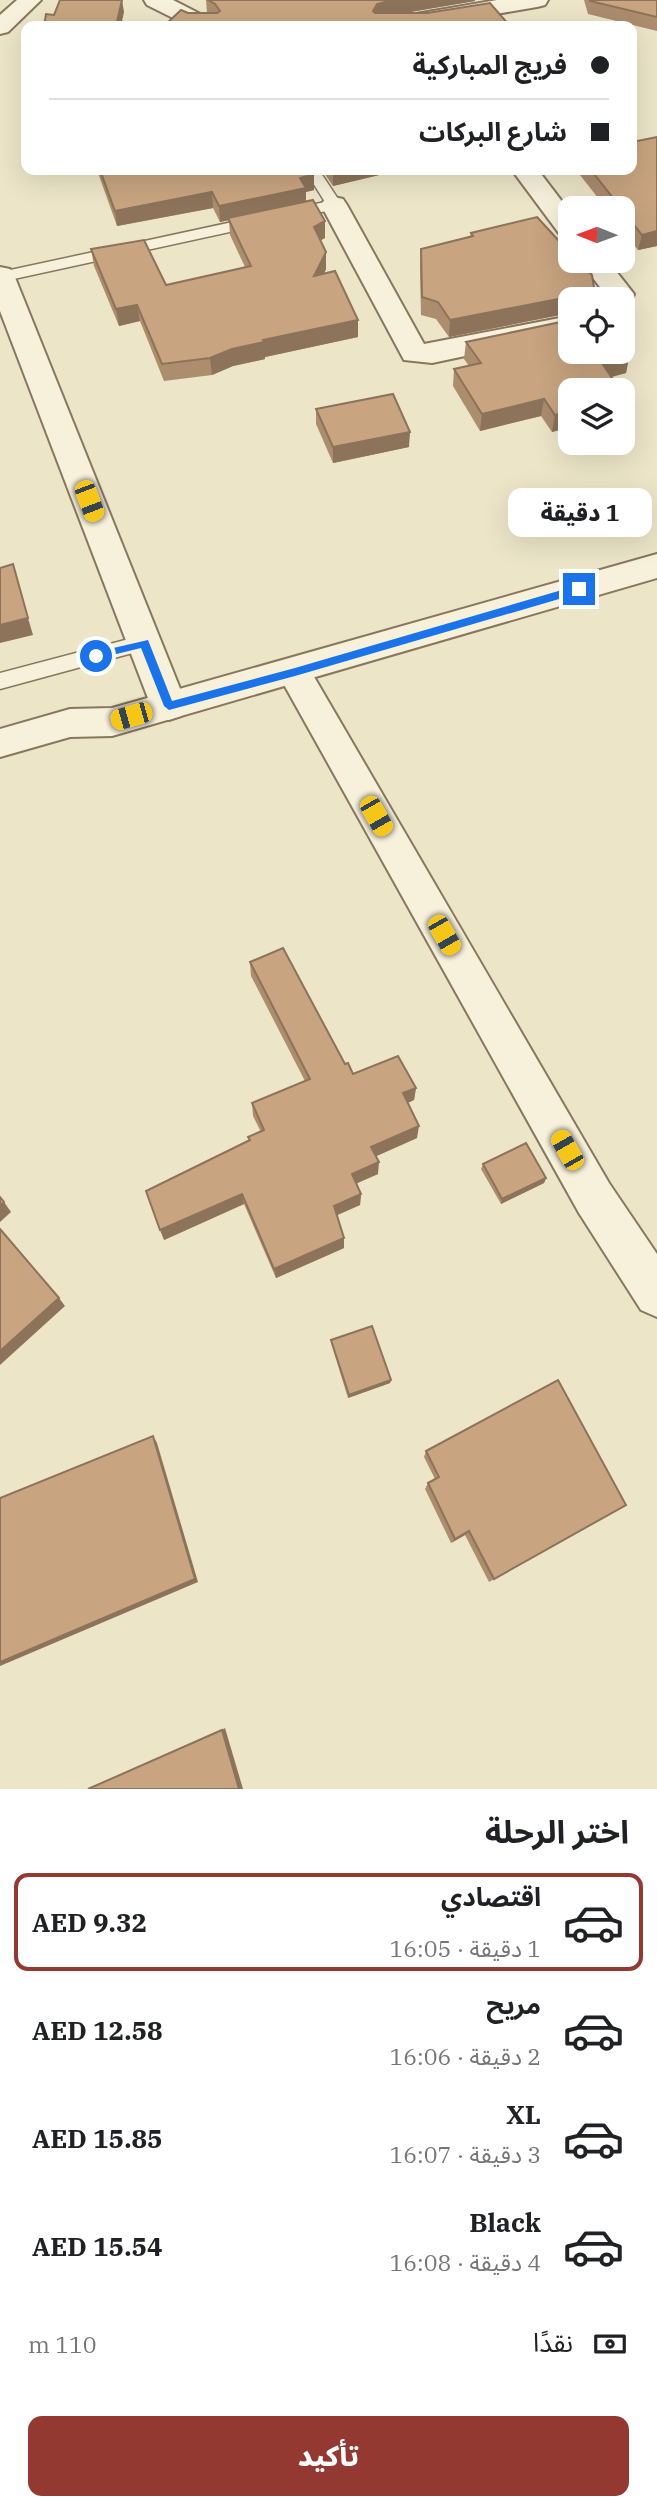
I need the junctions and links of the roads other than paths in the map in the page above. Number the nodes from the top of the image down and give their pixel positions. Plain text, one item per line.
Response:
1 (30, 0) edge
2 (155, 0) edge
3 (537, 0) edge
4 (196, 21) edge
5 (434, 21) edge
6 (0, 27) edge
7 (315, 175) edge
8 (529, 175) edge
9 (334, 205) junction
10 (558, 214) edge
11 (603, 273) edge
12 (0, 276) edge
13 (614, 287) edge
14 (558, 328) edge
15 (657, 566) edge
16 (145, 643) junction
17 (295, 672) junction
18 (0, 681) edge
19 (169, 706) junction
20 (112, 722) junction
21 (0, 743) edge
22 (0, 765) edge
23 (657, 1294) edge

1 - 6 street
2 - 4 street
3 - 5 street
7 - 9 lane
8 - 10 street
9 - 12 lane
9 - 14 street
11 - 13 street
12 - 16 street
15 - 17 street
16 - 18 lane
16 - 19 street
17 - 19 street
17 - 23 street
19 - 20 street
20 - 21 street
20 - 22 street

